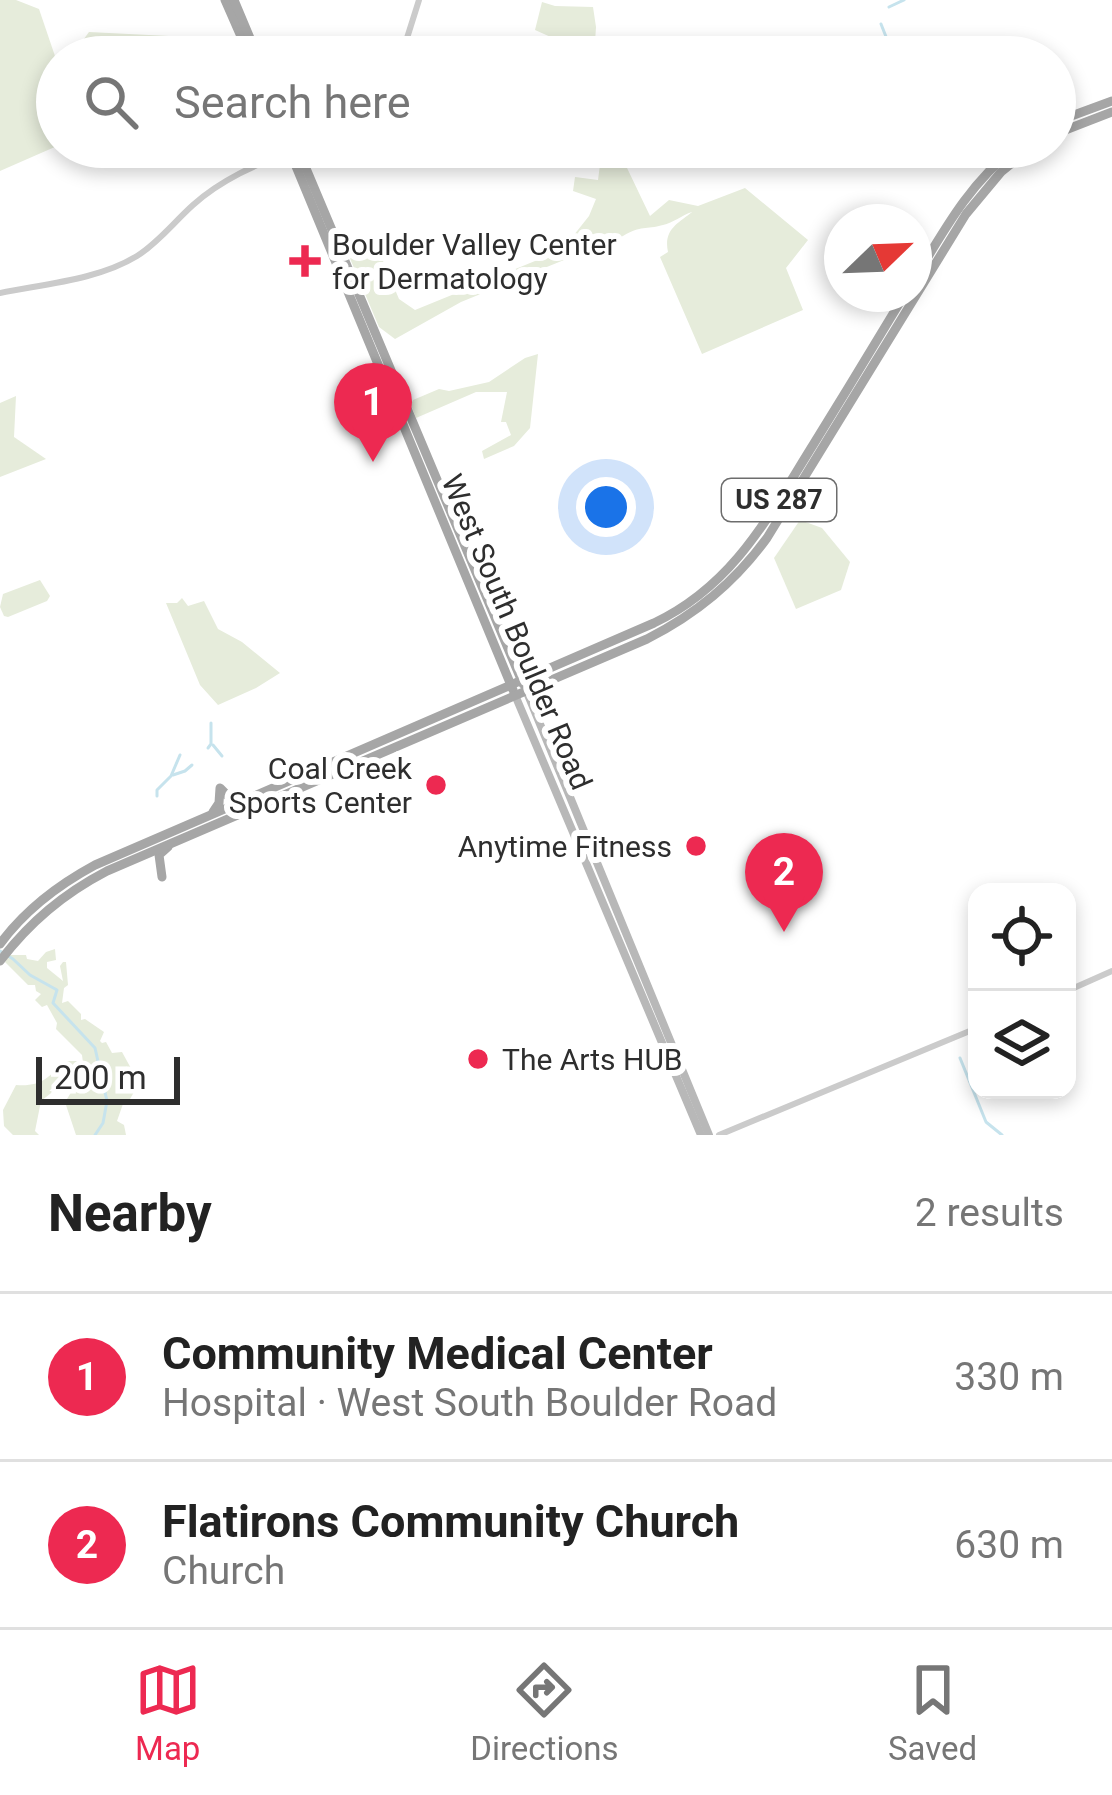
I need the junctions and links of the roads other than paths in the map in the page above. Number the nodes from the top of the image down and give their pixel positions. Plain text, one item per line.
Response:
1 (230, 0) edge
2 (419, 0) edge
3 (245, 36) edge
4 (408, 36) edge
5 (1112, 101) edge
6 (1112, 112) edge
7 (1076, 114) edge
8 (1076, 126) edge
9 (252, 168) edge
10 (302, 168) edge
11 (991, 168) edge
12 (1006, 168) edge
13 (932, 252) edge
14 (0, 293) edge
15 (894, 312) edge
16 (508, 664) junction
17 (543, 677) junction
18 (518, 687) junction
19 (491, 699) junction
20 (521, 709) junction
21 (534, 710) junction
22 (247, 798) junction
23 (213, 819) junction
24 (176, 840) junction
25 (130, 861) junction
26 (14, 934) junction
27 (0, 944) edge
28 (0, 961) edge
29 (1112, 971) edge
30 (1076, 987) edge
31 (968, 1032) edge
32 (705, 1135) edge
33 (719, 1135) edge

1 - 3 main road
2 - 4 street
5 - 7 main road
6 - 8 main road
9 - 14 street
10 - 16 main road, West South Boulder Road
11 - 13 main road
12 - 17 main road, US 287
15 - 17 main road, US 287
16 - 17 main road
16 - 18 main road, West South Boulder Road
16 - 19 main road
17 - 18 main road, US 287
17 - 21 main road
18 - 19 main road, US 287
18 - 20 main road, West South Boulder Road
18 - 21 main road, West South Boulder Road
19 - 20 main road
19 - 22 main road, US 287
19 - 23 main road, US 287
20 - 32 main road, West South Boulder Road
21 - 32 main road, West South Boulder Road
22 - 23 main road, US 287
22 - 23 main road
23 - 24 main road, US 287
23 - 26 main road, US 287
24 - 25 main road, US 287
24 - 25 main road
25 - 26 main road, US 287
26 - 27 main road, US 287
26 - 28 main road, US 287
29 - 30 street
31 - 33 street

